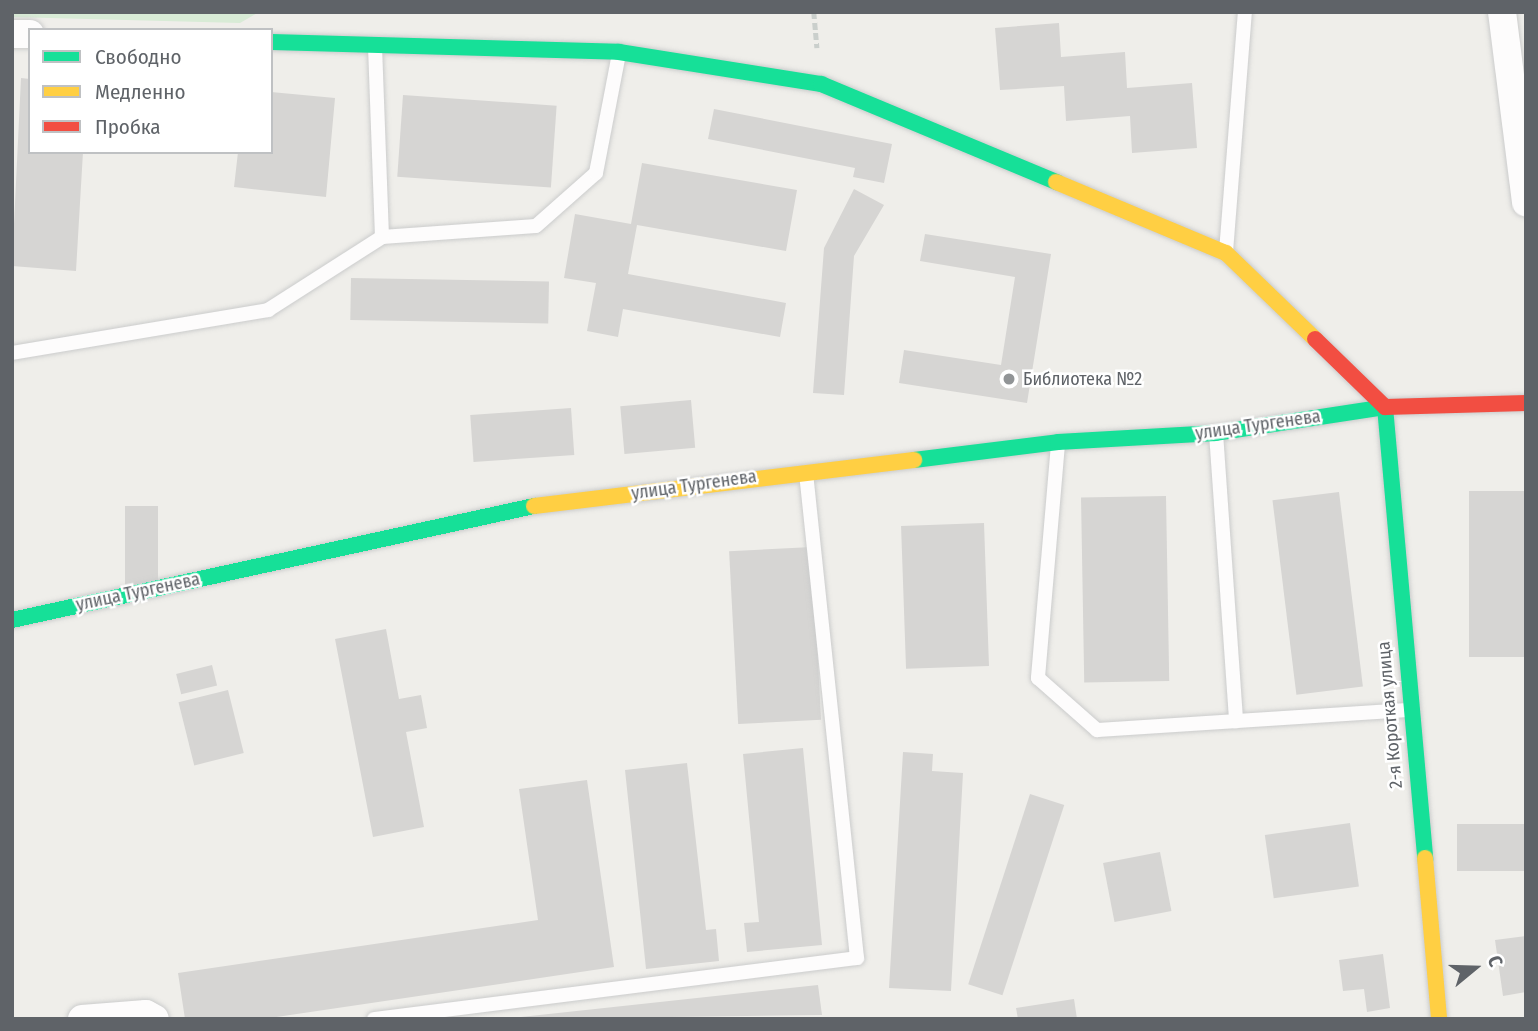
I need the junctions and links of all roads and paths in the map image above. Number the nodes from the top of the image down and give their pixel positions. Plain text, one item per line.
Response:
1 (1245, 12) edge
2 (1502, 12) edge
3 (273, 42) edge
4 (375, 45) junction
5 (619, 52) junction
6 (1526, 201) edge
7 (382, 237) junction
8 (1226, 253) junction
9 (12, 353) edge
10 (1526, 403) edge
11 (1385, 407) junction
12 (1216, 433) junction
13 (1058, 442) junction
14 (806, 470) junction
15 (12, 620) edge
16 (1408, 710) junction
17 (1236, 722) junction
18 (82, 1019) edge
19 (155, 1019) edge
20 (374, 1019) edge
21 (1439, 1019) edge

1 - 8 lane
2 - 6 street
3 - 4 street
4 - 5 street
4 - 7 lane
5 - 7 lane
5 - 8 street
7 - 9 lane
8 - 11 street
10 - 11 street, улица Тургенева
11 - 12 street, улица Тургенева
11 - 16 street, 2-я Короткая улица
12 - 13 street, улица Тургенева
12 - 17 lane
13 - 14 street, улица Тургенева
13 - 17 lane
14 - 15 street, улица Тургенева
14 - 20 lane
16 - 17 lane
16 - 21 street, 2-я Короткая улица
18 - 19 street

